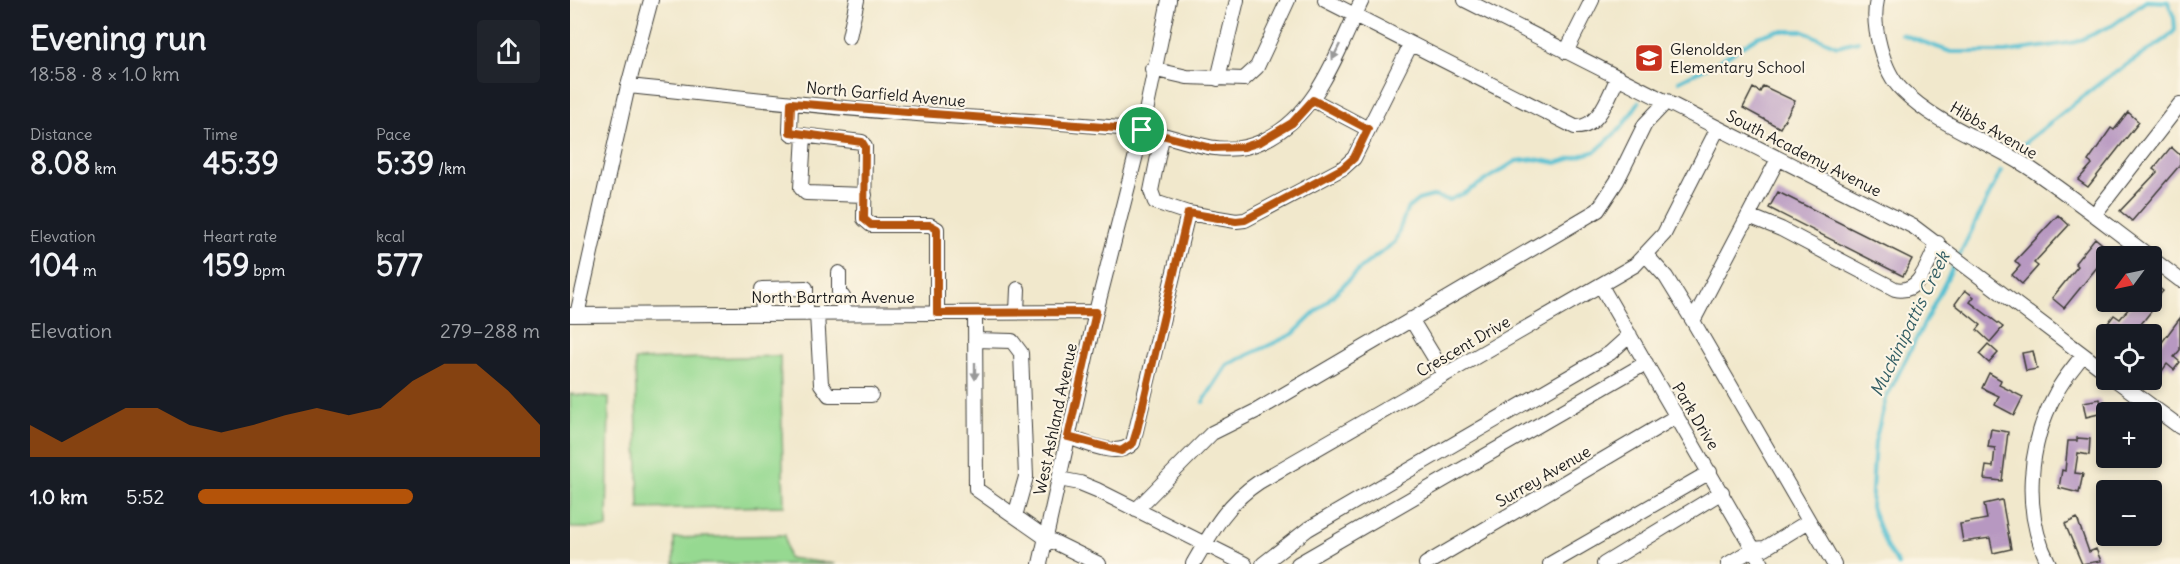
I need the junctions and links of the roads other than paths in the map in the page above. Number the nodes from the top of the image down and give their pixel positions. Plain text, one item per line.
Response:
1 (651, 0) edge
2 (857, 0) edge
3 (1169, 0) edge
4 (1237, 0) edge
5 (1288, 0) edge
6 (1325, 0) edge
7 (1362, 0) edge
8 (1465, 0) edge
9 (1592, 0) edge
10 (1877, 0) edge
11 (1355, 14) junction
12 (849, 37) dead end
13 (1411, 44) junction
14 (1566, 52) junction
15 (1152, 69) junction
16 (1618, 77) junction
17 (1218, 79) junction
18 (628, 86) junction
19 (1313, 100) junction
20 (1666, 101) junction
21 (791, 103) junction
22 (2180, 104) edge
23 (1718, 128) junction
24 (1368, 129) junction
25 (1142, 130) junction
26 (804, 135) junction
27 (1162, 137) junction
28 (1778, 159) junction
29 (864, 195) junction
30 (1188, 213) junction
31 (2094, 215) junction
32 (1749, 216) junction
33 (1938, 243) junction
34 (2135, 246) edge
35 (1646, 255) junction
36 (2162, 266) edge
37 (839, 273) dead end
38 (2180, 280) edge
39 (1601, 286) junction
40 (1018, 289) dead end
41 (1017, 312) junction
42 (1096, 312) junction
43 (843, 313) junction
44 (937, 313) junction
45 (975, 313) junction
46 (763, 314) junction
47 (811, 314) junction
48 (573, 315) edge
49 (1411, 319) junction
50 (1692, 321) junction
51 (1630, 335) junction
52 (975, 340) junction
53 (2083, 355) junction
54 (1646, 363) junction
55 (2096, 365) edge
56 (1444, 375) junction
57 (2130, 390) edge
58 (871, 395) dead end
59 (1677, 416) junction
60 (2180, 427) edge
61 (1068, 437) junction
62 (1710, 472) junction
63 (1059, 479) junction
64 (1722, 492) junction
65 (1136, 510) junction
66 (1015, 516) junction
67 (1809, 521) junction
68 (1046, 537) junction
69 (1205, 544) junction
70 (1069, 549) junction
71 (1753, 549) junction
72 (1040, 564) edge
73 (1065, 564) edge
74 (1099, 564) edge
75 (1193, 564) edge
76 (1245, 564) edge
77 (1263, 564) edge
78 (1298, 564) edge
79 (1426, 564) edge
80 (1550, 564) edge
81 (1604, 564) edge
82 (1728, 564) edge
83 (1762, 564) edge
84 (1834, 564) edge
85 (2049, 564) edge

1 - 18 street
2 - 12 street
3 - 15 street, West Ashland Avenue
4 - 17 street
5 - 17 street
6 - 11 street
7 - 11 street, North Garfield Avenue
8 - 14 street, South Academy Avenue
9 - 14 street
10 - 31 street, Hibbs Avenue
11 - 13 street
11 -> 19 street, North Garfield Avenue
13 - 16 street
13 - 24 street
14 - 16 street, South Academy Avenue
15 - 17 street
15 - 25 street, West Ashland Avenue
16 - 20 street, South Academy Avenue
18 - 21 street, North Garfield Avenue
18 - 48 street
19 - 24 street
19 - 27 street, North Garfield Avenue
20 - 23 street, South Academy Avenue
20 - 49 street
21 - 25 street, North Garfield Avenue
21 - 26 street
22 - 31 street
23 - 28 street, South Academy Avenue
23 - 35 street, Crescent Drive
24 - 30 street
25 - 27 street, North Garfield Avenue
25 - 42 street, West Ashland Avenue
26 - 29 street
26 - 29 street
27 - 30 street
28 - 32 street
28 - 33 street, South Academy Avenue
29 - 44 street
30 - 61 street
31 - 34 street, Hibbs Avenue
32 - 33 street
32 - 50 street
33 - 53 street, South Academy Avenue
35 - 39 street, Crescent Drive
35 - 50 street
36 - 38 street, Hibbs Avenue
37 - 43 street
39 - 51 street, Park Drive
39 - 56 street, Crescent Drive
40 - 41 street
41 - 42 street, North Bartram Avenue
41 - 45 street, North Bartram Avenue
42 - 61 street, West Ashland Avenue
43 - 44 street, North Bartram Avenue
43 - 47 street, North Bartram Avenue
44 - 45 street, North Bartram Avenue
45 - 52 street
46 - 47 street, North Bartram Avenue
46 - 47 street
46 - 48 street, North Bartram Avenue
47 - 58 street
49 - 56 street
49 - 65 street
50 - 67 street
51 - 54 street, Park Drive
51 - 77 street
52 -> 66 street
52 - 66 street
53 - 55 street, South Academy Avenue
53 - 85 street
54 - 59 street, Park Drive
54 - 78 street
56 - 69 street, Crescent Drive
57 - 60 street
59 - 62 street, Park Drive
59 - 79 street, Surrey Avenue
61 - 63 street, West Ashland Avenue
62 - 64 street, Park Drive
62 - 80 street
63 - 65 street
63 - 68 street, West Ashland Avenue
64 - 71 street, Park Drive
64 - 81 street
65 - 69 street
66 - 68 street
67 - 71 street
67 - 84 street
68 - 70 street
68 - 72 street, West Ashland Avenue
69 - 75 street, Crescent Drive
69 - 76 street
70 - 73 street
70 - 74 street
71 - 82 street
71 - 83 street, Park Drive

